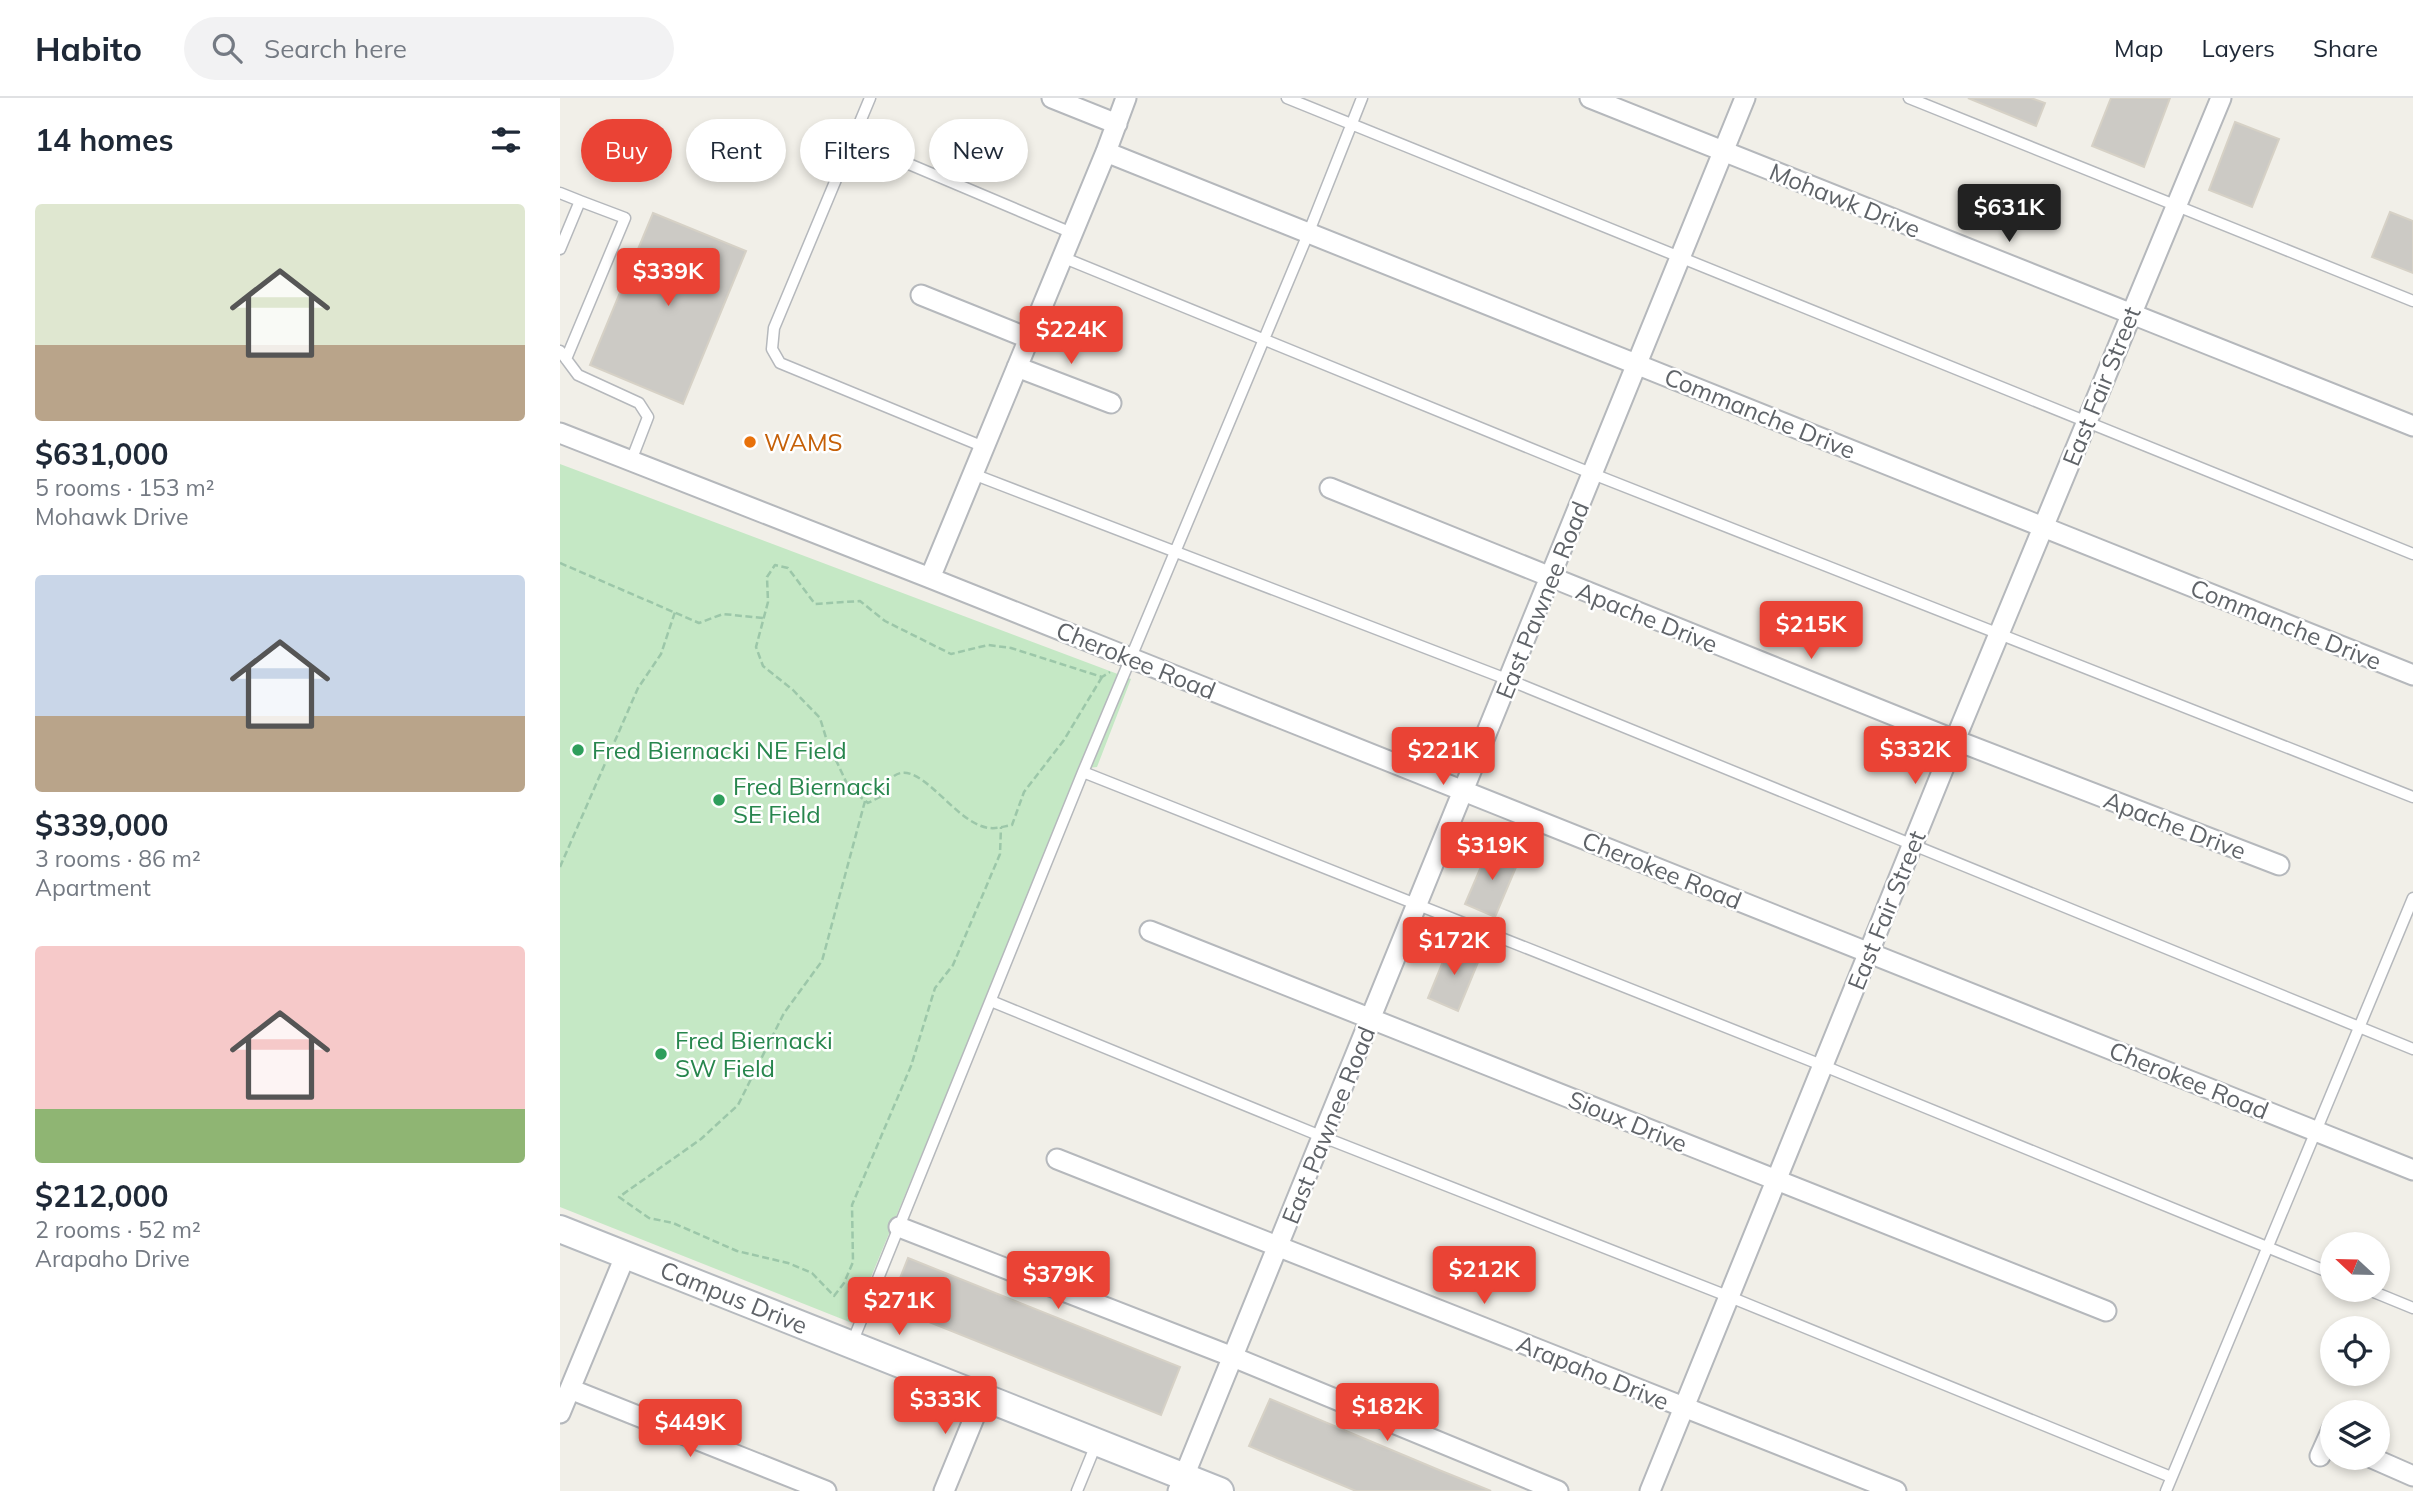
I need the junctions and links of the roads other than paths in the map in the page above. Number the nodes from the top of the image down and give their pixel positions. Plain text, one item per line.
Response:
1 (870, 98) edge
2 (1052, 98) edge
3 (1126, 98) edge
4 (1287, 98) edge
5 (1362, 98) edge
6 (1590, 98) edge
7 (1745, 98) edge
8 (1909, 98) edge
9 (2221, 98) edge
10 (861, 119) edge
11 (1117, 124) junction
12 (1351, 124) junction
13 (1106, 152) junction
14 (1724, 152) junction
15 (915, 167) edge
16 (835, 182) edge
17 (560, 193) edge
18 (580, 201) junction
19 (2176, 206) junction
20 (1072, 233) junction
21 (1308, 234) junction
22 (560, 249) edge
23 (1062, 257) junction
24 (1682, 257) junction
25 (921, 295) dead end
26 (2413, 301) edge
27 (2130, 314) junction
28 (1028, 338) junction
29 (1263, 340) junction
30 (563, 355) edge
31 (1638, 364) junction
32 (1017, 367) junction
33 (1111, 403) dead end
34 (2087, 420) junction
35 (2413, 426) edge
36 (560, 433) edge
37 (984, 447) junction
38 (631, 461) junction
39 (973, 474) junction
40 (1593, 474) junction
41 (1330, 488) dead end
42 (2044, 526) junction
43 (1175, 552) junction
44 (2413, 554) edge
45 (930, 578) junction
46 (1551, 578) junction
47 (1999, 634) junction
48 (1130, 658) junction
49 (2413, 675) edge
50 (1509, 681) junction
51 (1955, 740) junction
52 (1083, 772) junction
53 (1463, 791) junction
54 (2413, 797) edge
55 (1913, 844) junction
56 (2279, 864) dead end
57 (2413, 898) edge
58 (1417, 905) junction
59 (1150, 931) dead end
60 (1869, 953) junction
61 (991, 1001) junction
62 (1371, 1019) junction
63 (2360, 1027) junction
64 (2413, 1049) edge
65 (1824, 1066) junction
66 (2317, 1130) junction
67 (1323, 1137) junction
68 (1057, 1158) dead end
69 (2413, 1170) edge
70 (1778, 1180) junction
71 (899, 1227) junction
72 (560, 1228) edge
73 (1279, 1246) junction
74 (2268, 1247) junction
75 (626, 1254) junction
76 (2320, 1269) edge
77 (1730, 1297) junction
78 (2390, 1299) edge
79 (2413, 1308) edge
80 (2106, 1311) dead end
81 (851, 1343) junction
82 (1233, 1357) junction
83 (570, 1389) junction
84 (983, 1396) junction
85 (1685, 1408) junction
86 (560, 1413) edge
87 (1097, 1442) junction
88 (2390, 1466) edge
89 (2413, 1476) edge
90 (2171, 1477) junction
91 (1181, 1484) edge
92 (826, 1491) edge
93 (944, 1491) edge
94 (1077, 1491) edge
95 (1220, 1491) edge
96 (1558, 1491) edge
97 (1650, 1491) edge
98 (1896, 1491) edge
99 (2166, 1491) edge

1 - 10 lane
2 - 11 street
3 - 11 street
4 - 12 lane
5 - 12 lane
6 - 14 street, Mohawk Drive
7 - 14 street, East Pawnee Road
8 - 19 lane
9 - 19 street, East Fair Street
11 - 13 street
12 - 21 lane
12 - 24 lane
13 - 20 street
13 - 21 street, Commanche Drive
14 - 24 street, East Pawnee Road
14 - 27 street, Mohawk Drive
15 - 20 lane
16 - 37 lane
17 - 18 lane
18 - 22 lane
18 - 30 lane
19 - 26 lane
19 - 27 street, East Fair Street
20 - 23 street
21 - 29 lane
21 - 31 street, Commanche Drive
23 - 28 street
23 - 29 lane
24 - 31 street, East Pawnee Road
24 - 34 lane
25 - 28 street
27 - 34 street, East Fair Street
27 - 35 street, Mohawk Drive
28 - 32 street
29 - 40 lane
29 - 43 lane
30 - 38 lane
31 - 40 street, East Pawnee Road
31 - 42 street, Commanche Drive
32 - 33 street
32 - 37 street
34 - 42 street, East Fair Street
34 - 44 lane
36 - 38 street, Cherokee Road
37 - 39 street
38 - 45 street, Cherokee Road
39 - 43 lane
39 - 45 street
40 - 46 street, East Pawnee Road
40 - 47 lane
41 - 46 street, Apache Drive
42 - 47 street, East Fair Street
42 - 49 street, Commanche Drive
43 - 48 lane
43 - 50 lane
45 - 48 street, Cherokee Road
46 - 50 street, East Pawnee Road
46 - 51 street, Apache Drive
47 - 51 street, East Fair Street
47 - 54 lane
48 - 52 lane
48 - 53 street, Cherokee Road
50 - 53 street, East Pawnee Road
50 - 55 lane
51 - 55 street, East Fair Street
51 - 56 street, Apache Drive
52 - 58 lane
52 - 61 lane
53 - 58 street, East Pawnee Road
53 - 60 street, Cherokee Road
55 - 60 street, East Fair Street
55 - 63 lane
57 - 63 lane
58 - 62 street, East Pawnee Road
58 - 65 lane
59 - 62 street, Sioux Drive
60 - 65 street, East Fair Street
60 - 66 street, Cherokee Road
61 - 67 lane
61 - 71 lane
62 - 67 street, East Pawnee Road
62 - 70 street, Sioux Drive
63 - 64 lane
63 - 66 lane
65 - 70 street, East Fair Street
65 - 74 lane
66 - 69 street, Cherokee Road
66 - 74 lane
67 - 73 street, East Pawnee Road
67 - 77 lane
68 - 73 street, Arapaho Drive
70 - 77 street, East Fair Street
70 - 80 street, Sioux Drive
71 - 81 lane
71 - 82 street
72 - 75 main road, Campus Drive
73 - 82 street, East Pawnee Road
73 - 85 street, Arapaho Drive
74 - 76 lane
74 - 90 lane
75 - 81 main road, Campus Drive
75 - 83 street
77 - 85 street, East Fair Street
77 - 90 lane
78 - 79 lane
81 - 84 main road, Campus Drive
82 - 91 street, East Pawnee Road
82 - 96 street
83 - 86 street
83 - 92 street
84 - 87 main road, Campus Drive
84 - 93 street
85 - 97 street, East Fair Street
85 - 98 street, Arapaho Drive
87 - 91 main road, Campus Drive
87 - 94 lane
88 - 89 street
90 - 99 lane
91 - 95 main road, Campus Drive

